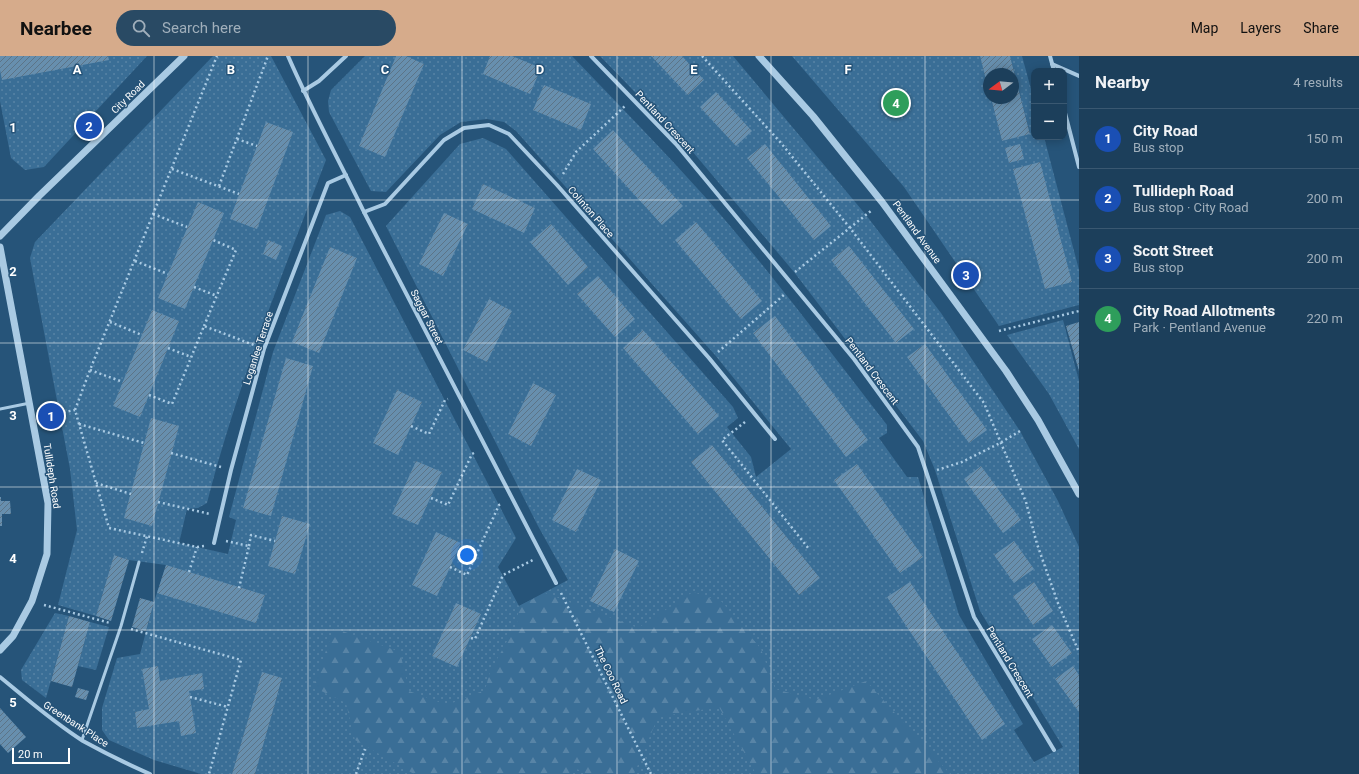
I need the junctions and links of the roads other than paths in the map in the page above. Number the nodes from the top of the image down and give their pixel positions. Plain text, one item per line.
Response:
1 (184, 56) edge
2 (288, 56) edge
3 (346, 56) edge
4 (591, 56) edge
5 (759, 56) edge
6 (1050, 56) edge
7 (1052, 64) junction
8 (1053, 68) edge
9 (1079, 76) edge
10 (303, 91) junction
11 (1067, 121) edge
12 (1079, 167) edge
13 (346, 174) junction
14 (364, 212) junction
15 (0, 236) edge
16 (0, 247) edge
17 (30, 403) junction
18 (0, 410) edge
19 (775, 439) dead end
20 (1079, 494) edge
21 (214, 543) road end
22 (139, 562) road end
23 (556, 584) road end
24 (0, 650) edge
25 (0, 677) edge
26 (82, 740) junction
27 (1054, 750) dead end
28 (150, 774) edge

1 - 15 street, City Road
2 - 10 street, Saggar Street
3 - 10 street
4 - 27 street, Pentland Crescent
5 - 20 street, Pentland Avenue
6 - 7 street
7 - 8 street
7 - 9 street
10 - 13 street, Saggar Street
11 - 12 street
13 - 14 street, Saggar Street
13 - 21 street, Loganlee Terrace
14 - 19 street, Colinton Place
14 - 23 street, Saggar Street
16 - 17 street, Tullideph Road
17 - 18 lane
17 - 24 street, Tullideph Road
22 - 26 lane
25 - 26 street, Greenbank Place
26 - 28 street, Greenbank Place

